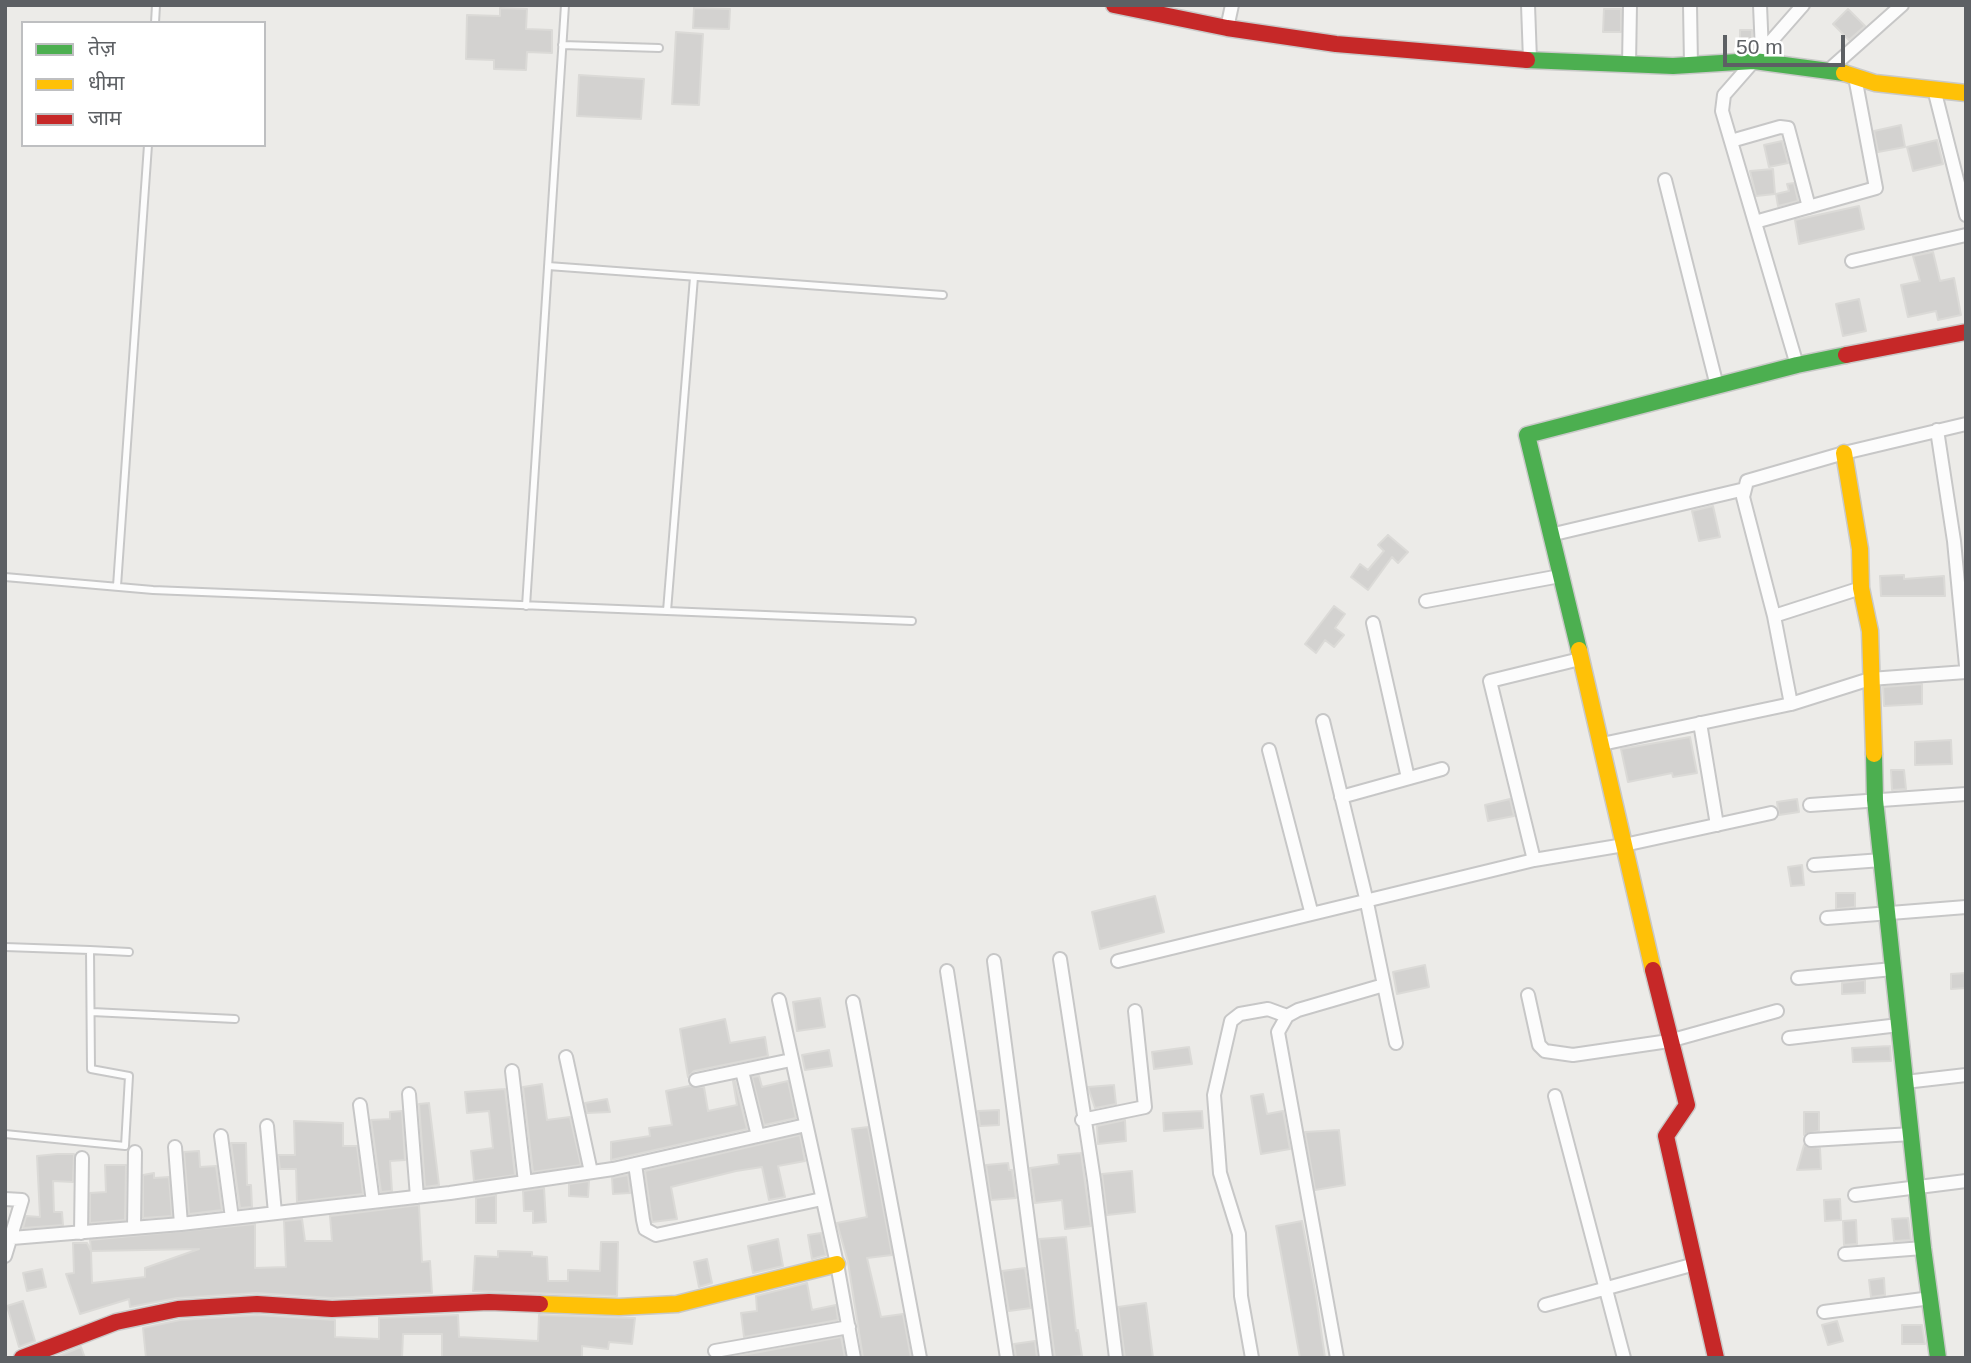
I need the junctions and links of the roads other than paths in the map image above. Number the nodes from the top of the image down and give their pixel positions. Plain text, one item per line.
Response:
1 (565, 5) edge
2 (1114, 5) edge
3 (1232, 5) edge
4 (1528, 5) edge
5 (1630, 5) edge
6 (1689, 5) edge
7 (1760, 5) edge
8 (1803, 5) edge
9 (1902, 5) edge
10 (1184, 12) edge
11 (1227, 28) junction
12 (562, 45) junction
13 (659, 48) dead end
14 (1758, 56) junction
15 (1530, 60) junction
16 (1629, 65) junction
17 (1691, 65) junction
18 (1830, 69) junction
19 (1855, 77) junction
20 (1934, 89) junction
21 (1966, 93) edge
22 (1731, 141) junction
23 (148, 147) edge
24 (1665, 180) dead end
25 (1809, 207) junction
26 (1966, 215) edge
27 (1755, 222) junction
28 (1966, 235) edge
29 (1852, 261) dead end
30 (548, 267) junction
31 (694, 277) junction
32 (943, 295) dead end
33 (1966, 332) edge
34 (1797, 365) junction
35 (1717, 386) junction
36 (1966, 424) edge
37 (1937, 430) junction
38 (1844, 453) junction
39 (1745, 489) junction
40 (1550, 535) junction
41 (1560, 576) junction
42 (5, 577) edge
43 (117, 586) junction
44 (1861, 588) junction
45 (1426, 601) dead end
46 (526, 606) junction
47 (667, 611) junction
48 (1773, 616) junction
49 (912, 621) dead end
50 (1373, 623) dead end
51 (1580, 659) junction
52 (1966, 666) edge
53 (1966, 672) edge
54 (1870, 680) junction
55 (1791, 704) junction
56 (1322, 721) dead end
57 (1700, 723) junction
58 (1602, 744) junction
59 (1269, 750) dead end
60 (1442, 769) dead end
61 (1408, 778) junction
62 (1966, 794) edge
63 (1341, 797) junction
64 (1875, 800) junction
65 (1810, 805) dead end
66 (1771, 813) dead end
67 (1717, 825) junction
68 (1624, 845) junction
69 (1534, 860) junction
70 (1882, 860) junction
71 (1814, 865) dead end
72 (1366, 898) junction
73 (1966, 907) edge
74 (1311, 911) junction
75 (1887, 912) junction
76 (1827, 918) dead end
77 (5, 947) edge
78 (90, 950) junction
79 (129, 952) dead end
80 (1060, 960) dead end
81 (994, 961) dead end
82 (1118, 961) dead end
83 (1893, 969) junction
84 (947, 971) dead end
85 (1798, 978) dead end
86 (1384, 985) junction
87 (1528, 995) dead end
88 (779, 1000) dead end
89 (853, 1002) dead end
90 (1135, 1011) dead end
91 (1777, 1011) dead end
92 (92, 1012) junction
93 (1287, 1016) junction
94 (235, 1019) dead end
95 (1899, 1025) junction
96 (1789, 1038) dead end
97 (1670, 1041) junction
98 (1396, 1043) dead end
99 (566, 1057) dead end
100 (791, 1060) junction
101 (742, 1070) junction
102 (512, 1071) dead end
103 (1966, 1075) edge
104 (696, 1080) dead end
105 (1905, 1082) junction
106 (409, 1094) dead end
107 (1555, 1097) dead end
108 (360, 1105) dead end
109 (1082, 1120) junction
110 (806, 1125) junction
111 (267, 1126) dead end
112 (5, 1134) edge
113 (1912, 1134) junction
114 (222, 1136) dead end
115 (758, 1136) junction
116 (1811, 1140) dead end
117 (176, 1147) dead end
118 (135, 1152) dead end
119 (82, 1158) dead end
120 (635, 1164) junction
121 (591, 1172) junction
122 (1966, 1181) edge
123 (525, 1182) junction
124 (1917, 1186) junction
125 (1855, 1195) dead end
126 (417, 1197) junction
127 (5, 1199) edge
128 (822, 1199) junction
129 (373, 1202) junction
130 (275, 1213) junction
131 (232, 1218) junction
132 (181, 1224) junction
133 (134, 1228) junction
134 (81, 1233) junction
135 (12, 1238) junction
136 (1923, 1248) junction
137 (1845, 1254) dead end
138 (5, 1256) edge
139 (837, 1264) junction
140 (1695, 1264) junction
141 (1606, 1287) junction
142 (1931, 1298) junction
143 (1545, 1305) dead end
144 (1824, 1312) dead end
145 (849, 1327) junction
146 (715, 1351) dead end
147 (22, 1358) edge
148 (854, 1358) edge
149 (920, 1358) edge
150 (1007, 1358) edge
151 (1046, 1358) edge
152 (1116, 1358) edge
153 (1252, 1358) edge
154 (1337, 1358) edge
155 (1624, 1358) edge
156 (1716, 1358) edge
157 (1938, 1358) edge

1 - 12 lane
2 - 10 street
3 - 11 street
4 - 15 street
5 - 16 street
6 - 17 street
7 - 14 street
8 - 14 street
9 - 18 street
10 - 11 street
11 - 15 street
12 - 13 lane
12 - 30 lane
14 - 17 street
14 - 18 street
14 - 22 street
15 - 16 street
16 - 17 street
18 - 19 street
19 - 20 street
19 - 25 street
20 - 21 street
20 - 26 street
22 - 25 street
22 - 27 street
23 - 43 lane
24 - 35 street
25 - 27 street
27 - 34 street
28 - 29 street
30 - 31 lane
30 - 46 lane
31 - 32 lane
31 - 47 lane
33 - 34 street
34 - 35 street
35 - 40 street
36 - 37 street
37 - 38 street
37 - 52 street
38 - 39 street
38 - 44 street
39 - 40 street
39 - 48 street
40 - 41 street
41 - 45 street
41 - 51 street
42 - 43 lane
43 - 46 lane
44 - 48 street
44 - 54 street
46 - 47 lane
47 - 49 lane
48 - 55 street
50 - 61 street
51 - 58 street
51 - 69 street
53 - 54 street
54 - 55 street
54 - 64 street
55 - 57 street
56 - 63 street
57 - 58 street
57 - 67 street
58 - 68 street
59 - 74 street
60 - 61 street
61 - 63 street
62 - 64 street
63 - 72 street
64 - 65 street
64 - 70 street
66 - 67 street
67 - 68 street
68 - 69 street
68 - 97 street
69 - 72 street
70 - 71 street
70 - 75 street
72 - 74 street
72 - 86 street
73 - 75 street
74 - 82 street
75 - 76 street
75 - 83 street
77 - 78 lane
78 - 79 lane
78 - 92 lane
80 - 109 street
81 - 151 street
83 - 85 street
83 - 95 street
84 - 150 street
86 - 93 street
86 - 98 street
87 - 97 street
88 - 100 street
89 - 149 street
90 - 109 street
91 - 97 street
92 - 94 lane
92 - 112 lane
93 - 153 street
93 - 154 street
95 - 96 street
95 - 105 street
97 - 140 street
99 - 121 street
100 - 101 street
100 - 110 street
101 - 104 street
101 - 115 street
102 - 123 street
103 - 105 street
105 - 113 street
106 - 126 street
107 - 141 street
108 - 129 street
109 - 152 street
110 - 115 street
110 - 128 street
111 - 130 street
113 - 116 street
113 - 124 street
114 - 131 street
115 - 120 street
117 - 132 street
118 - 133 street
119 - 134 street
120 - 121 street
120 - 128 street
121 - 123 street
122 - 124 street
123 - 126 street
124 - 125 street
124 - 136 street
126 - 129 street
127 - 135 street
128 - 139 street
129 - 130 street
130 - 131 street
131 - 132 street
132 - 133 street
133 - 134 street
134 - 135 street
135 - 138 street
136 - 137 street
136 - 142 street
139 - 145 street
139 - 147 street
140 - 141 street
140 - 156 street
141 - 143 street
141 - 155 street
142 - 144 street
142 - 157 street
145 - 146 street
145 - 148 street

